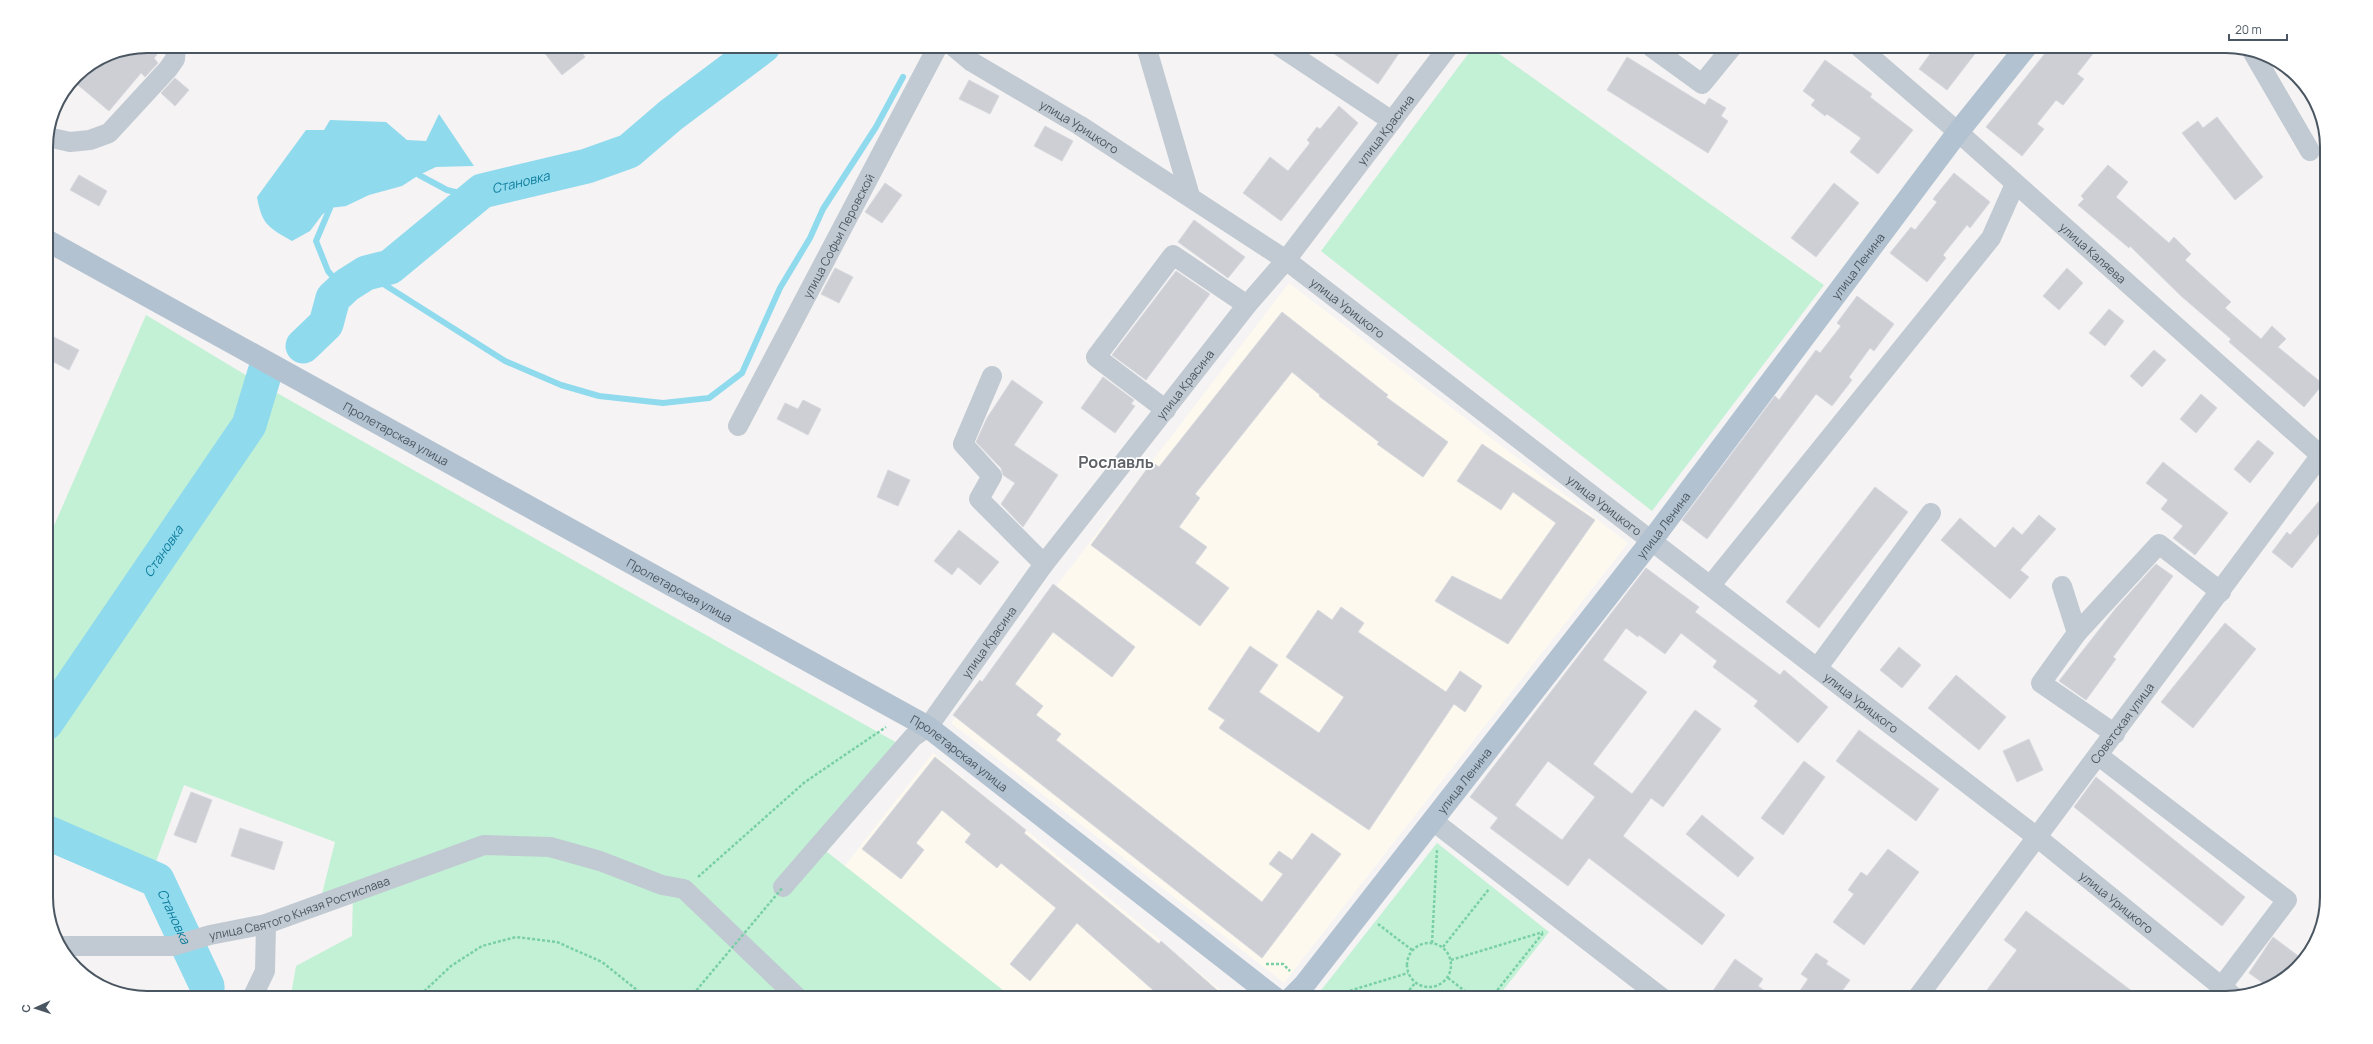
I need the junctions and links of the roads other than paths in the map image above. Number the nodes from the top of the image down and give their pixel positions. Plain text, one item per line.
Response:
1 (175, 53) edge
2 (934, 53) edge
3 (961, 53) edge
4 (1148, 53) edge
5 (1290, 53) edge
6 (1444, 53) edge
7 (1659, 53) edge
8 (1727, 53) edge
9 (1866, 53) edge
10 (2021, 53) edge
11 (2256, 58) edge
12 (1392, 121) junction
13 (1958, 132) junction
14 (53, 138) edge
15 (2310, 151) dead end
16 (2015, 184) junction
17 (1190, 196) junction
18 (53, 244) edge
19 (1286, 260) junction
20 (1247, 305) junction
21 (992, 376) dead end
22 (1166, 410) junction
23 (738, 426) dead end
24 (2320, 450) edge
25 (2320, 461) edge
26 (1931, 513) dead end
27 (1652, 540) junction
28 (1044, 564) junction
29 (1711, 585) junction
30 (2062, 586) dead end
31 (2221, 592) junction
32 (2077, 633) junction
33 (1818, 667) junction
34 (928, 726) junction
35 (2115, 734) junction
36 (2099, 756) junction
37 (1433, 821) junction
38 (2038, 838) junction
39 (783, 886) road end
40 (266, 924) junction
41 (67, 946) edge
42 (255, 991) edge
43 (791, 991) edge
44 (1266, 991) edge
45 (1298, 991) edge
46 (1653, 991) edge
47 (1922, 991) edge
48 (2227, 991) edge

1 - 14 street
2 - 23 street, улица Софьи Перовской
3 - 17 street, улица Урицкого
4 - 17 street
5 - 12 street
6 - 12 street, улица Красина
7 - 8 street
9 - 13 street, улица Каляева
10 - 13 main road, улица Ленина
11 - 15 street
12 - 19 street, улица Красина
13 - 16 street, улица Каляева
13 - 27 main road, улица Ленина
16 - 24 street, улица Каляева
16 - 29 street
17 - 19 street, улица Урицкого
18 - 34 main road, Пролетарская улица
19 - 20 street, улица Красина
19 - 27 street, улица Урицкого
20 - 22 street, улица Красина
20 - 22 street
21 - 28 street
22 - 28 street, улица Красина
25 - 31 street, Советская улица
26 - 33 street
27 - 29 street, улица Урицкого
27 - 37 main road, улица Ленина
28 - 34 street, улица Красина
29 - 33 street, улица Урицкого
30 - 32 street
31 - 32 street
31 - 35 street, Советская улица
32 - 35 street
33 - 38 street, улица Урицкого
34 - 39 street
34 - 44 main road, Пролетарская улица
35 - 36 street, Советская улица
36 - 38 street, Советская улица
36 - 48 street
37 - 45 main road, улица Ленина
37 - 46 street
38 - 47 street, Советская улица
38 - 48 street, улица Урицкого
40 - 41 street, улица Святого Князя Ростислава
40 - 42 street
40 - 43 street, улица Святого Князя Ростислава

